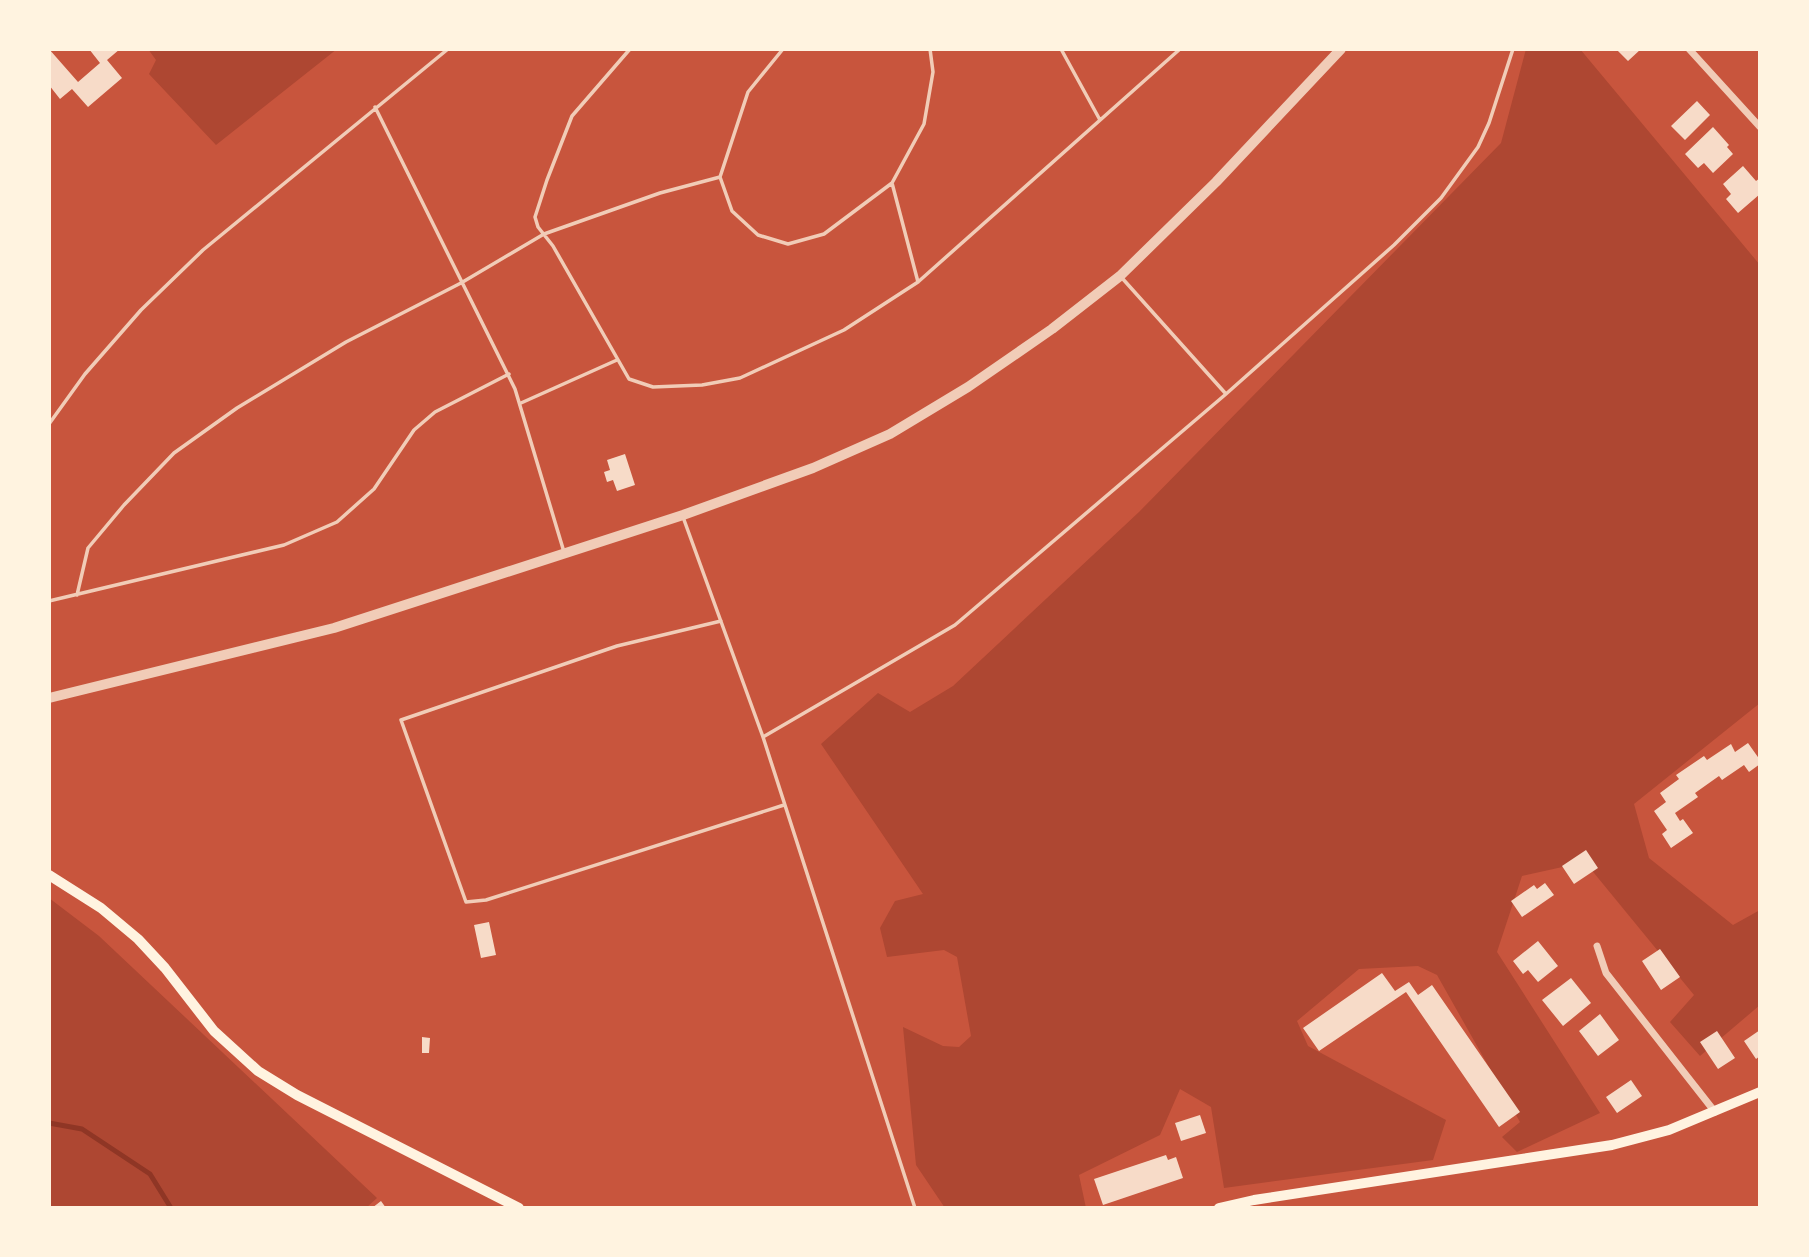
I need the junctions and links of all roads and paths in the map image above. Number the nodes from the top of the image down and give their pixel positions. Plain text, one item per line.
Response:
1 (449, 49) edge
2 (630, 49) edge
3 (783, 49) edge
4 (930, 49) edge
5 (1061, 49) edge
6 (1180, 49) edge
7 (1340, 49) edge
8 (1513, 49) edge
9 (1689, 49) edge
10 (375, 107) junction
11 (1100, 120) junction
12 (1760, 127) edge
13 (720, 177) junction
14 (892, 183) junction
15 (544, 234) junction
16 (1120, 276) junction
17 (918, 282) junction
18 (461, 283) junction
19 (617, 360) junction
20 (509, 374) junction
21 (1226, 394) junction
22 (521, 403) junction
23 (49, 424) edge
24 (682, 515) junction
25 (565, 554) junction
26 (77, 595) junction
27 (49, 601) edge
28 (721, 621) junction
29 (49, 698) edge
30 (763, 737) junction
31 (784, 805) junction
32 (49, 874) edge
33 (1597, 946) dead end
34 (1760, 1092) edge
35 (1715, 1112) junction
36 (519, 1208) edge
37 (915, 1208) edge
38 (1219, 1208) edge

1 - 10 lane
2 - 15 lane
3 - 13 lane
4 - 14 lane
5 - 11 lane
6 - 11 lane
7 - 16 street
8 - 21 lane
9 - 12 street
10 - 18 lane
10 - 23 lane
11 - 17 lane
13 - 14 lane
13 - 15 lane
14 - 17 lane
15 - 18 lane
15 - 19 lane
16 - 21 lane
16 - 24 street
17 - 19 lane
18 - 20 lane
18 - 26 lane
19 - 22 lane
20 - 22 lane
20 - 26 lane
21 - 30 lane
22 - 25 lane
24 - 25 street
24 - 28 lane
25 - 29 street
26 - 27 lane
28 - 30 lane
28 - 31 lane
30 - 31 lane
31 - 37 lane
32 - 36 main road
33 - 35 street
34 - 35 main road
35 - 38 main road

